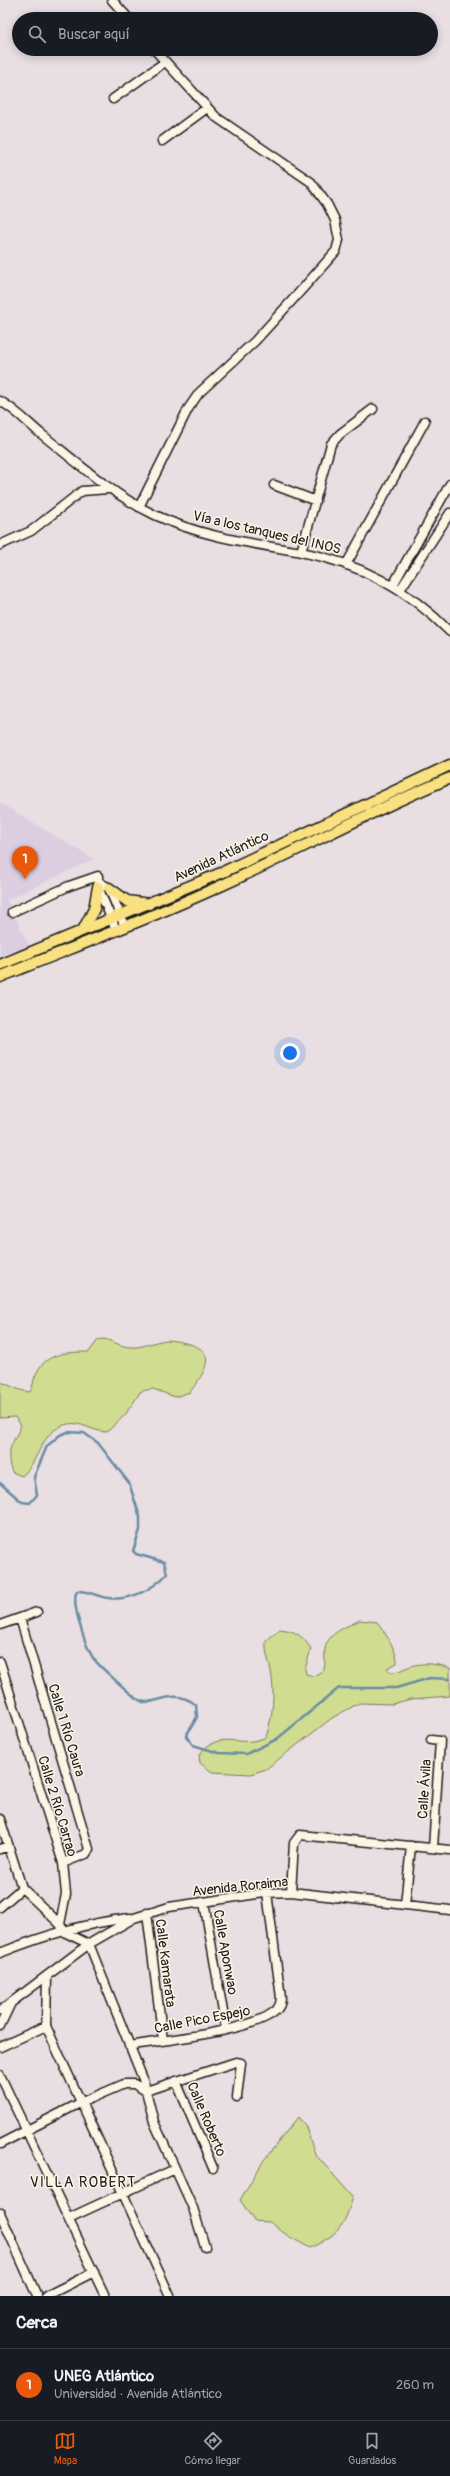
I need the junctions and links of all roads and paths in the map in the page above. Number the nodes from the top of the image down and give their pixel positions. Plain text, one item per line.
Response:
1 (112, 0) edge
2 (123, 12) edge
3 (160, 56) edge
4 (165, 62) junction
5 (113, 100) dead end
6 (207, 108) junction
7 (162, 141) dead end
8 (0, 401) edge
9 (373, 409) dead end
10 (426, 422) dead end
11 (274, 484) dead end
12 (450, 484) edge
13 (108, 489) junction
14 (316, 501) junction
15 (139, 507) junction
16 (450, 514) edge
17 (0, 545) edge
18 (301, 552) junction
19 (346, 565) junction
20 (393, 585) junction
21 (400, 590) junction
22 (450, 632) edge
23 (450, 765) edge
24 (450, 778) edge
25 (98, 884) junction
26 (109, 888) junction
27 (149, 904) junction
28 (12, 912) dead end
29 (116, 917) junction
30 (120, 928) junction
31 (83, 930) junction
32 (0, 965) edge
33 (0, 977) edge
34 (37, 1612) dead end
35 (20, 1618) junction
36 (0, 1625) edge
37 (0, 1662) edge
38 (430, 1740) dead end
39 (0, 1819) edge
40 (8, 1846) junction
41 (411, 1846) junction
42 (433, 1848) junction
43 (0, 1849) edge
44 (450, 1850) edge
45 (63, 1863) junction
46 (22, 1888) junction
47 (290, 1892) junction
48 (267, 1893) junction
49 (204, 1902) junction
50 (405, 1906) junction
51 (0, 1907) edge
52 (450, 1910) edge
53 (147, 1913) junction
54 (134, 1918) junction
55 (62, 1928) junction
56 (89, 1944) junction
57 (0, 1953) edge
58 (47, 1976) junction
59 (13, 2000) junction
60 (0, 2011) edge
61 (0, 2026) edge
62 (46, 2026) junction
63 (226, 2029) junction
64 (163, 2040) junction
65 (129, 2046) junction
66 (0, 2047) edge
67 (0, 2075) edge
68 (176, 2081) junction
69 (146, 2090) junction
70 (237, 2096) dead end
71 (80, 2103) junction
72 (28, 2131) junction
73 (0, 2144) edge
74 (213, 2168) dead end
75 (175, 2169) junction
76 (122, 2193) junction
77 (0, 2213) edge
78 (69, 2218) junction
79 (205, 2246) dead end
80 (94, 2272) junction
81 (37, 2296) edge
82 (46, 2296) edge
83 (105, 2296) edge
84 (170, 2296) edge

1 - 2 street
3 - 4 street
4 - 5 street
4 - 6 street
6 - 7 street
6 - 15 street
8 - 13 street, Vía a los tanques del INOS
9 - 14 street
10 - 19 street
11 - 14 street
12 - 20 street
13 - 15 street, Vía a los tanques del INOS
13 - 17 street
14 - 18 street
15 - 18 street, Vía a los tanques del INOS
16 - 21 street
18 - 19 street, Vía a los tanques del INOS
19 - 20 street, Vía a los tanques del INOS
20 - 21 street, Vía a los tanques del INOS
21 - 22 street, Vía a los tanques del INOS
23 - 27 main road, Avenida Atlántico
24 - 30 main road, Avenida Atlántico
25 - 26 street
25 - 28 street
25 - 29 street
25 - 31 main road
26 - 27 main road
26 - 29 street
27 - 29 main road, Avenida Atlántico
29 - 30 street
29 - 31 main road, Avenida Atlántico
30 - 33 main road, Avenida Atlántico
31 - 32 main road, Avenida Atlántico
34 - 35 street
35 - 36 street
35 - 45 street, Calle 1 Río Caura
37 - 45 street, Calle 2 Río Carrao
38 - 42 street, Calle Ávila
39 - 40 street
40 - 43 street
40 - 46 street
41 - 42 street
41 - 47 street
41 - 50 street
42 - 44 street
45 - 55 street, Calle 2 Río Carrao
46 - 51 street
46 - 55 street
47 - 48 street, Avenida Roraima
47 - 50 street, Avenida Roraima
48 - 49 street, Avenida Roraima
48 - 63 street, Calle Pico Espejo
49 - 53 street, Avenida Roraima
49 - 63 street, Calle Aponwao
50 - 52 street, Avenida Roraima
53 - 54 street, Avenida Roraima
53 - 64 street, Calle Kamarata
54 - 55 street
54 - 56 street, Avenida Roraima
55 - 56 street
55 - 57 street
56 - 58 street, Avenida Roraima
56 - 65 street
58 - 59 street, Avenida Roraima
58 - 62 street
59 - 60 street, Avenida Roraima
59 - 61 street
62 - 66 street
62 - 71 street
63 - 64 street, Calle Pico Espejo
64 - 65 street, Calle Pico Espejo
65 - 69 street
67 - 72 street
68 - 69 street
68 - 70 street
68 - 74 street, Calle Roberto
69 - 71 street
69 - 75 street
71 - 72 street
71 - 76 street
72 - 73 street
72 - 78 street
75 - 76 street
75 - 79 street
76 - 78 street
76 - 84 street
77 - 81 street
78 - 80 street
80 - 82 street
80 - 83 street

